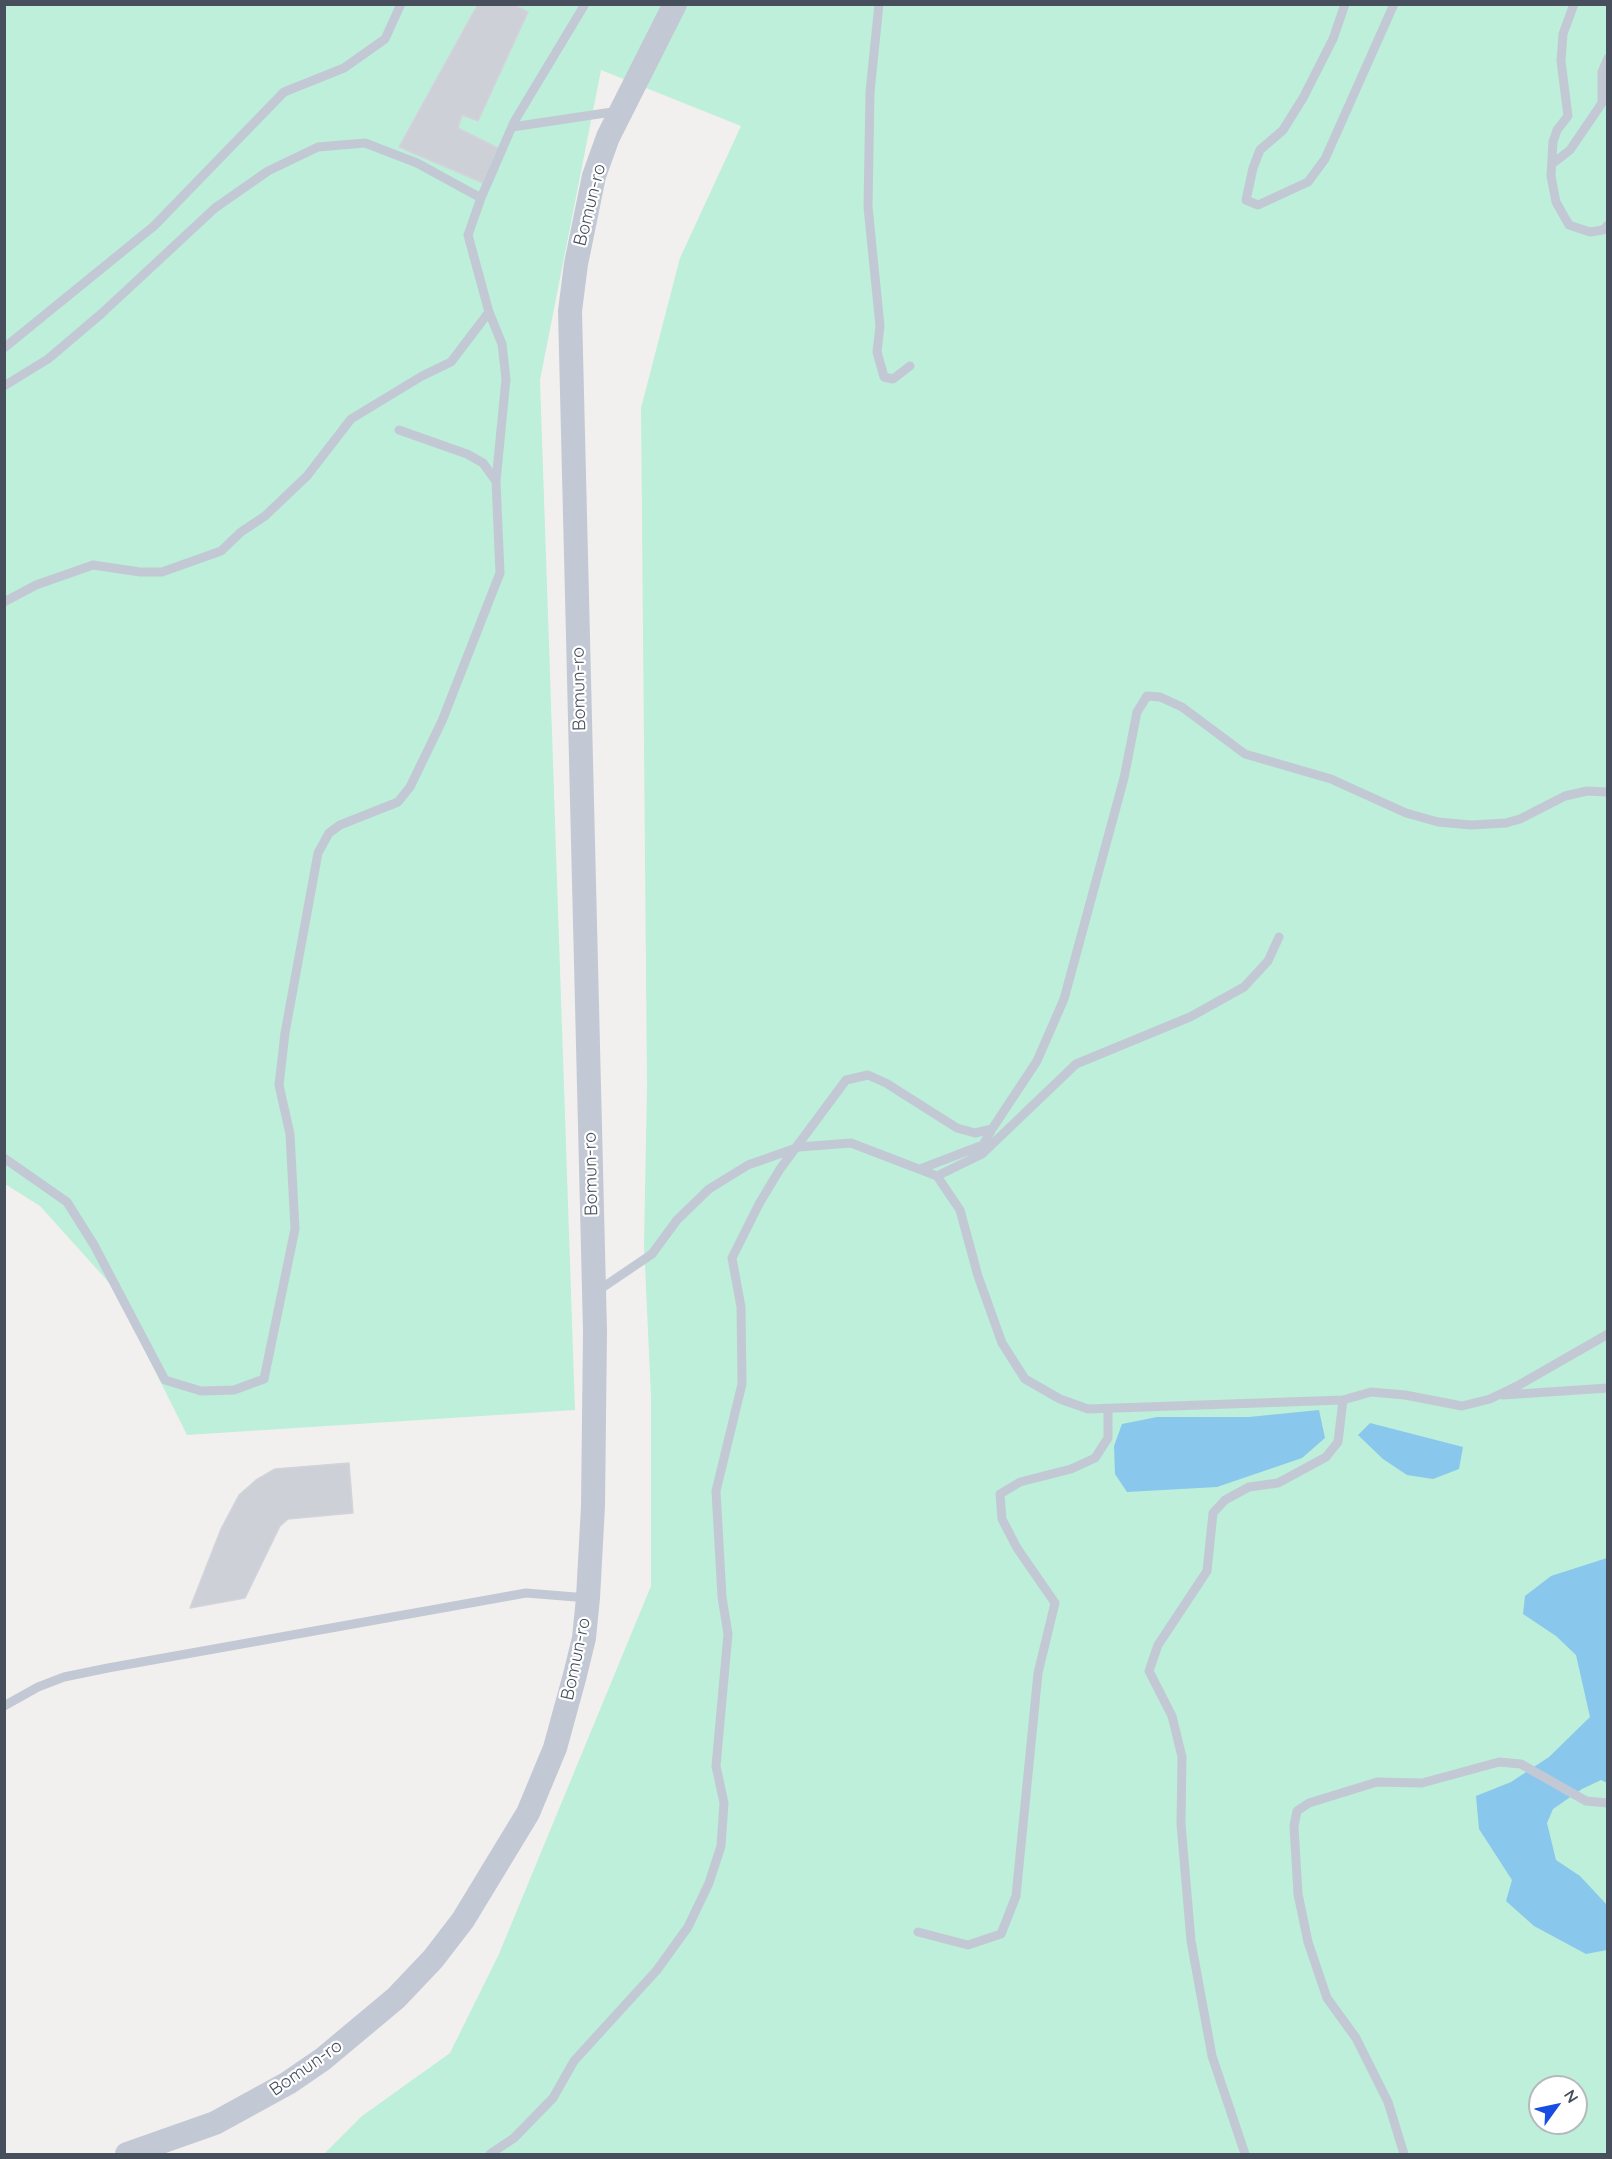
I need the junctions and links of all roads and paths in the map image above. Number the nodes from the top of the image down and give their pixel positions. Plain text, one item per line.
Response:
1 (401, 4) edge
2 (585, 4) edge
3 (675, 4) edge
4 (879, 4) edge
5 (1345, 4) edge
6 (1394, 4) edge
7 (1574, 4) edge
8 (1608, 58) edge
9 (622, 111) junction
10 (512, 127) junction
11 (1551, 164) junction
12 (480, 198) junction
13 (1608, 225) edge
14 (489, 312) junction
15 (4, 348) edge
16 (910, 366) dead end
17 (4, 386) edge
18 (399, 430) dead end
19 (496, 482) junction
20 (4, 602) edge
21 (1608, 792) edge
22 (1279, 937) dead end
23 (992, 1129) junction
24 (799, 1147) junction
25 (4, 1158) edge
26 (920, 1169) junction
27 (937, 1176) junction
28 (594, 1293) junction
29 (1608, 1334) edge
30 (1608, 1388) edge
31 (1498, 1395) junction
32 (1343, 1400) junction
33 (1108, 1409) junction
34 (588, 1598) junction
35 (4, 1706) edge
36 (1608, 1803) edge
37 (918, 1932) dead end
38 (127, 2154) edge
39 (490, 2154) edge
40 (1245, 2154) edge
41 (1404, 2154) edge

1 - 15 lane
2 - 10 lane
3 - 9 street, Bomun-ro
4 - 16 lane
5 - 6 lane
7 - 11 lane
8 - 11 lane
9 - 10 lane
9 - 28 street, Bomun-ro
10 - 12 lane
11 - 13 lane
12 - 14 lane
12 - 17 lane
14 - 19 lane
14 - 20 lane
18 - 19 lane
19 - 25 lane
21 - 23 lane
22 - 27 lane
23 - 24 lane
23 - 26 lane
24 - 26 lane
24 - 28 lane
24 - 39 lane
26 - 27 lane
27 - 33 lane
28 - 34 street, Bomun-ro
29 - 31 lane
30 - 31 lane
31 - 32 lane
32 - 33 lane
32 - 40 lane
33 - 37 lane
34 - 35 lane
34 - 38 street, Bomun-ro
36 - 41 lane

